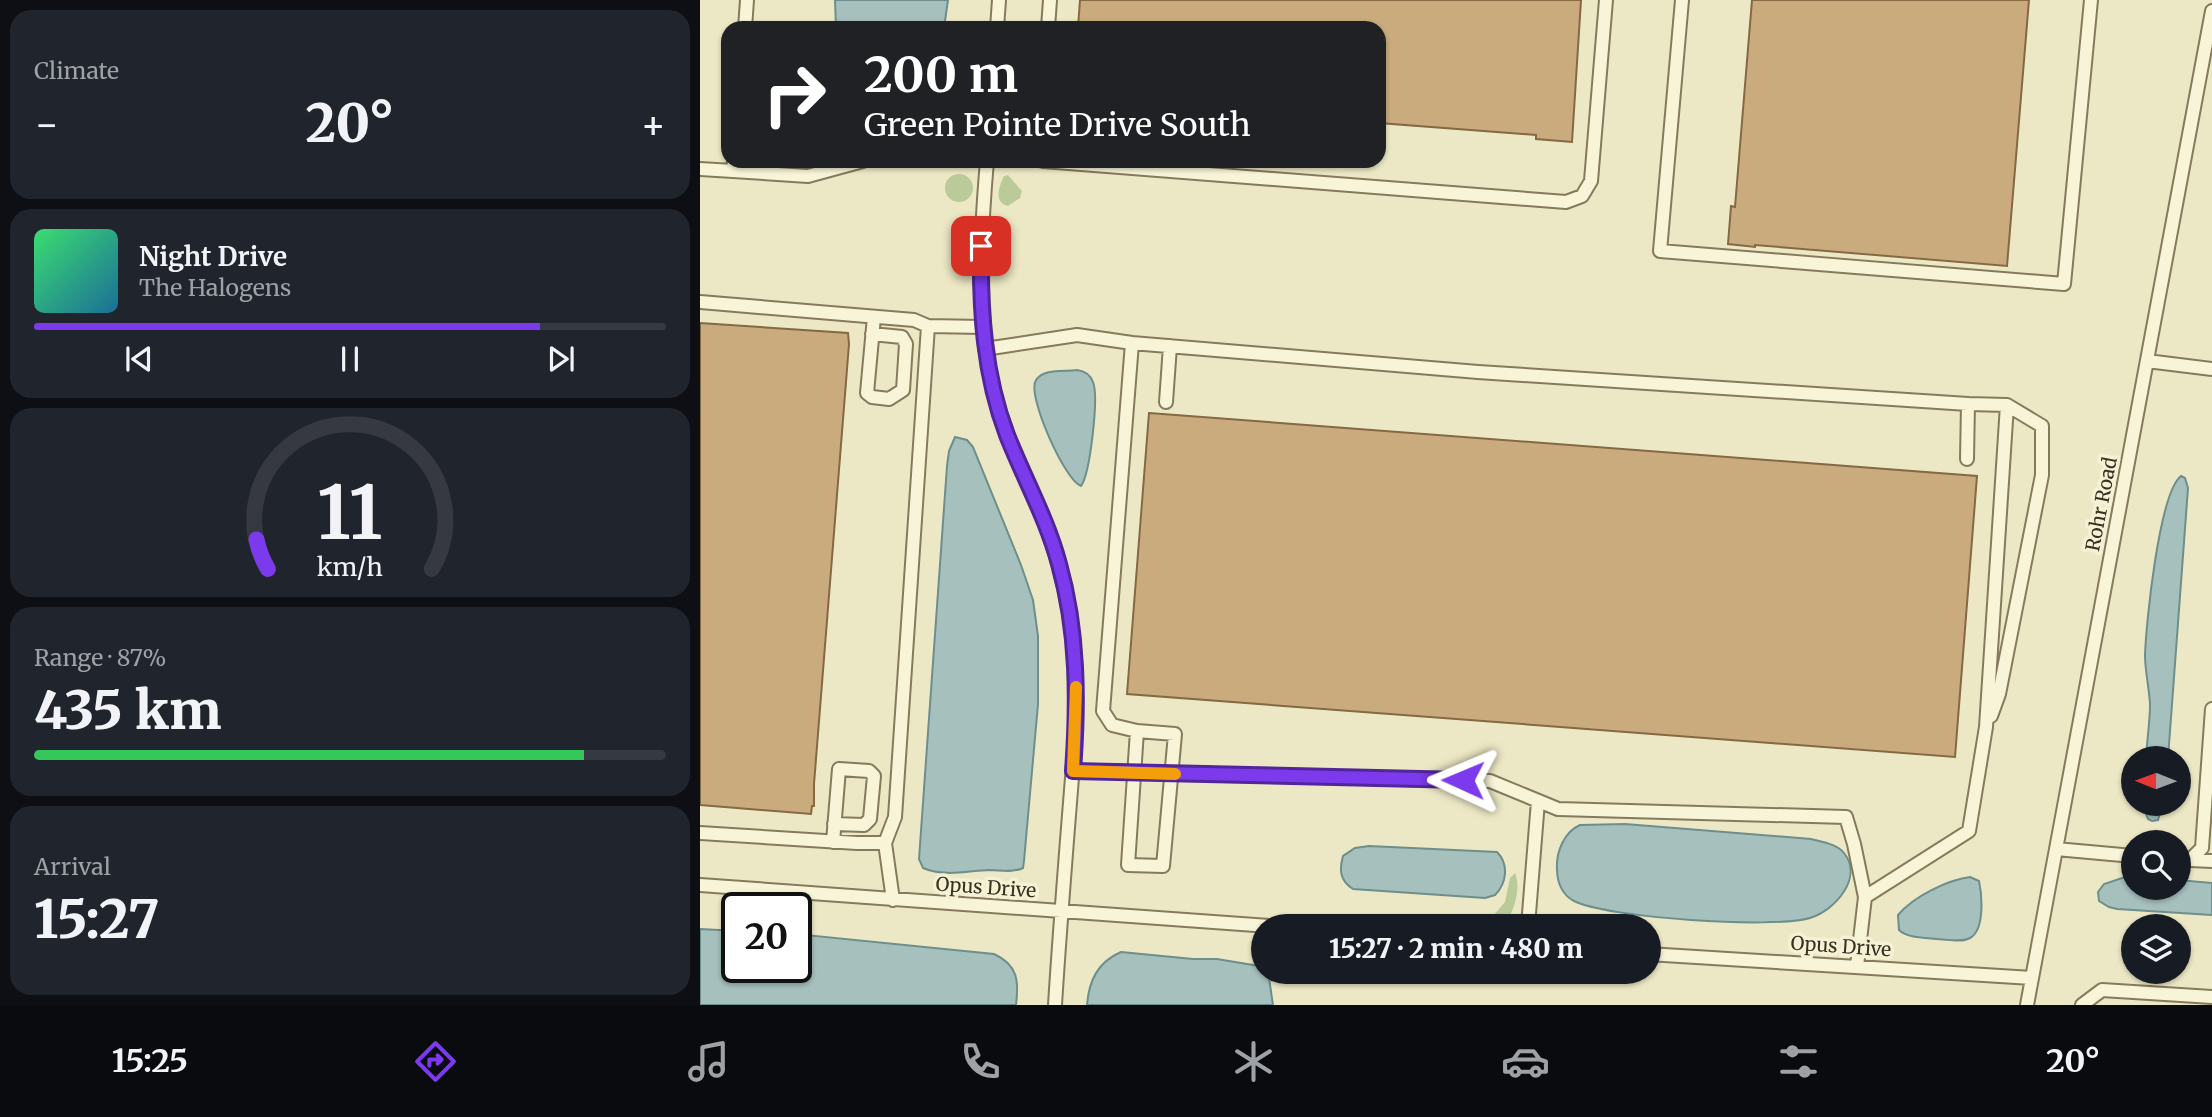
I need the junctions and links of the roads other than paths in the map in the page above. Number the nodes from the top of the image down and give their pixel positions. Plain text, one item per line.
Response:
1 (747, 0) edge
2 (999, 0) edge
3 (1050, 0) edge
4 (1606, 0) edge
5 (1682, 0) edge
6 (2091, 0) edge
7 (2212, 11) edge
8 (745, 21) edge
9 (998, 21) edge
10 (1048, 21) edge
11 (721, 167) edge
12 (749, 168) edge
13 (837, 168) edge
14 (986, 168) edge
15 (1132, 168) edge
16 (700, 169) edge
17 (700, 303) edge
18 (874, 317) junction
19 (928, 326) junction
20 (983, 327) junction
21 (872, 334) junction
22 (1132, 343) junction
23 (1170, 346) junction
24 (985, 349) junction
25 (2147, 361) junction
26 (2212, 369) edge
27 (1166, 402) dead end
28 (1968, 404) junction
29 (2007, 405) junction
30 (1967, 459) dead end
31 (2212, 709) edge
32 (1986, 727) junction
33 (1138, 731) junction
34 (1073, 771) junction
35 (1134, 773) junction
36 (1172, 774) junction
37 (1538, 801) junction
38 (2208, 818) edge
39 (834, 824) junction
40 (700, 833) edge
41 (833, 842) junction
42 (885, 843) junction
43 (2056, 849) junction
44 (2121, 855) edge
45 (2191, 855) edge
46 (2191, 860) edge
47 (2212, 861) edge
48 (700, 885) edge
49 (1865, 897) junction
50 (893, 900) junction
51 (1061, 911) junction
52 (1529, 914) edge
53 (1251, 925) edge
54 (1661, 955) edge
55 (1857, 966) junction
56 (2032, 978) junction
57 (2212, 997) edge
58 (1055, 1005) edge
59 (2026, 1005) edge
60 (2081, 1005) edge

1 - 8 street
2 - 9 street
3 - 10 street
4 - 15 street
5 - 6 street
7 - 25 street, Rohr Road
11 - 16 street
12 - 13 street
14 - 20 street
17 - 18 street
18 - 19 street
18 - 21 street
19 - 20 street
19 - 42 street
20 - 24 street
21 - 21 street
22 - 23 street
22 - 24 street
22 - 33 street
23 - 27 street
23 - 28 street
24 - 34 street
25 - 26 street
25 - 43 street, Rohr Road
28 - 29 street
28 - 30 street
29 - 32 street
29 - 32 street
31 - 38 street
32 - 49 street
33 - 35 street
33 - 36 street
34 - 35 street
34 - 51 street
35 - 36 street
35 - 36 street
36 - 37 street
37 - 49 street
37 - 52 street
38 - 45 street
39 - 39 street
39 - 41 street
40 - 41 street
41 - 42 street
42 - 50 street
43 - 44 street
43 - 56 street, Rohr Road
46 - 47 street
48 - 50 street, Opus Drive
49 - 55 street
50 - 51 street, Opus Drive
51 - 53 street, Opus Drive
51 - 58 street
54 - 55 street, Opus Drive
55 - 56 street, Opus Drive
56 - 59 street, Rohr Road
57 - 60 street

